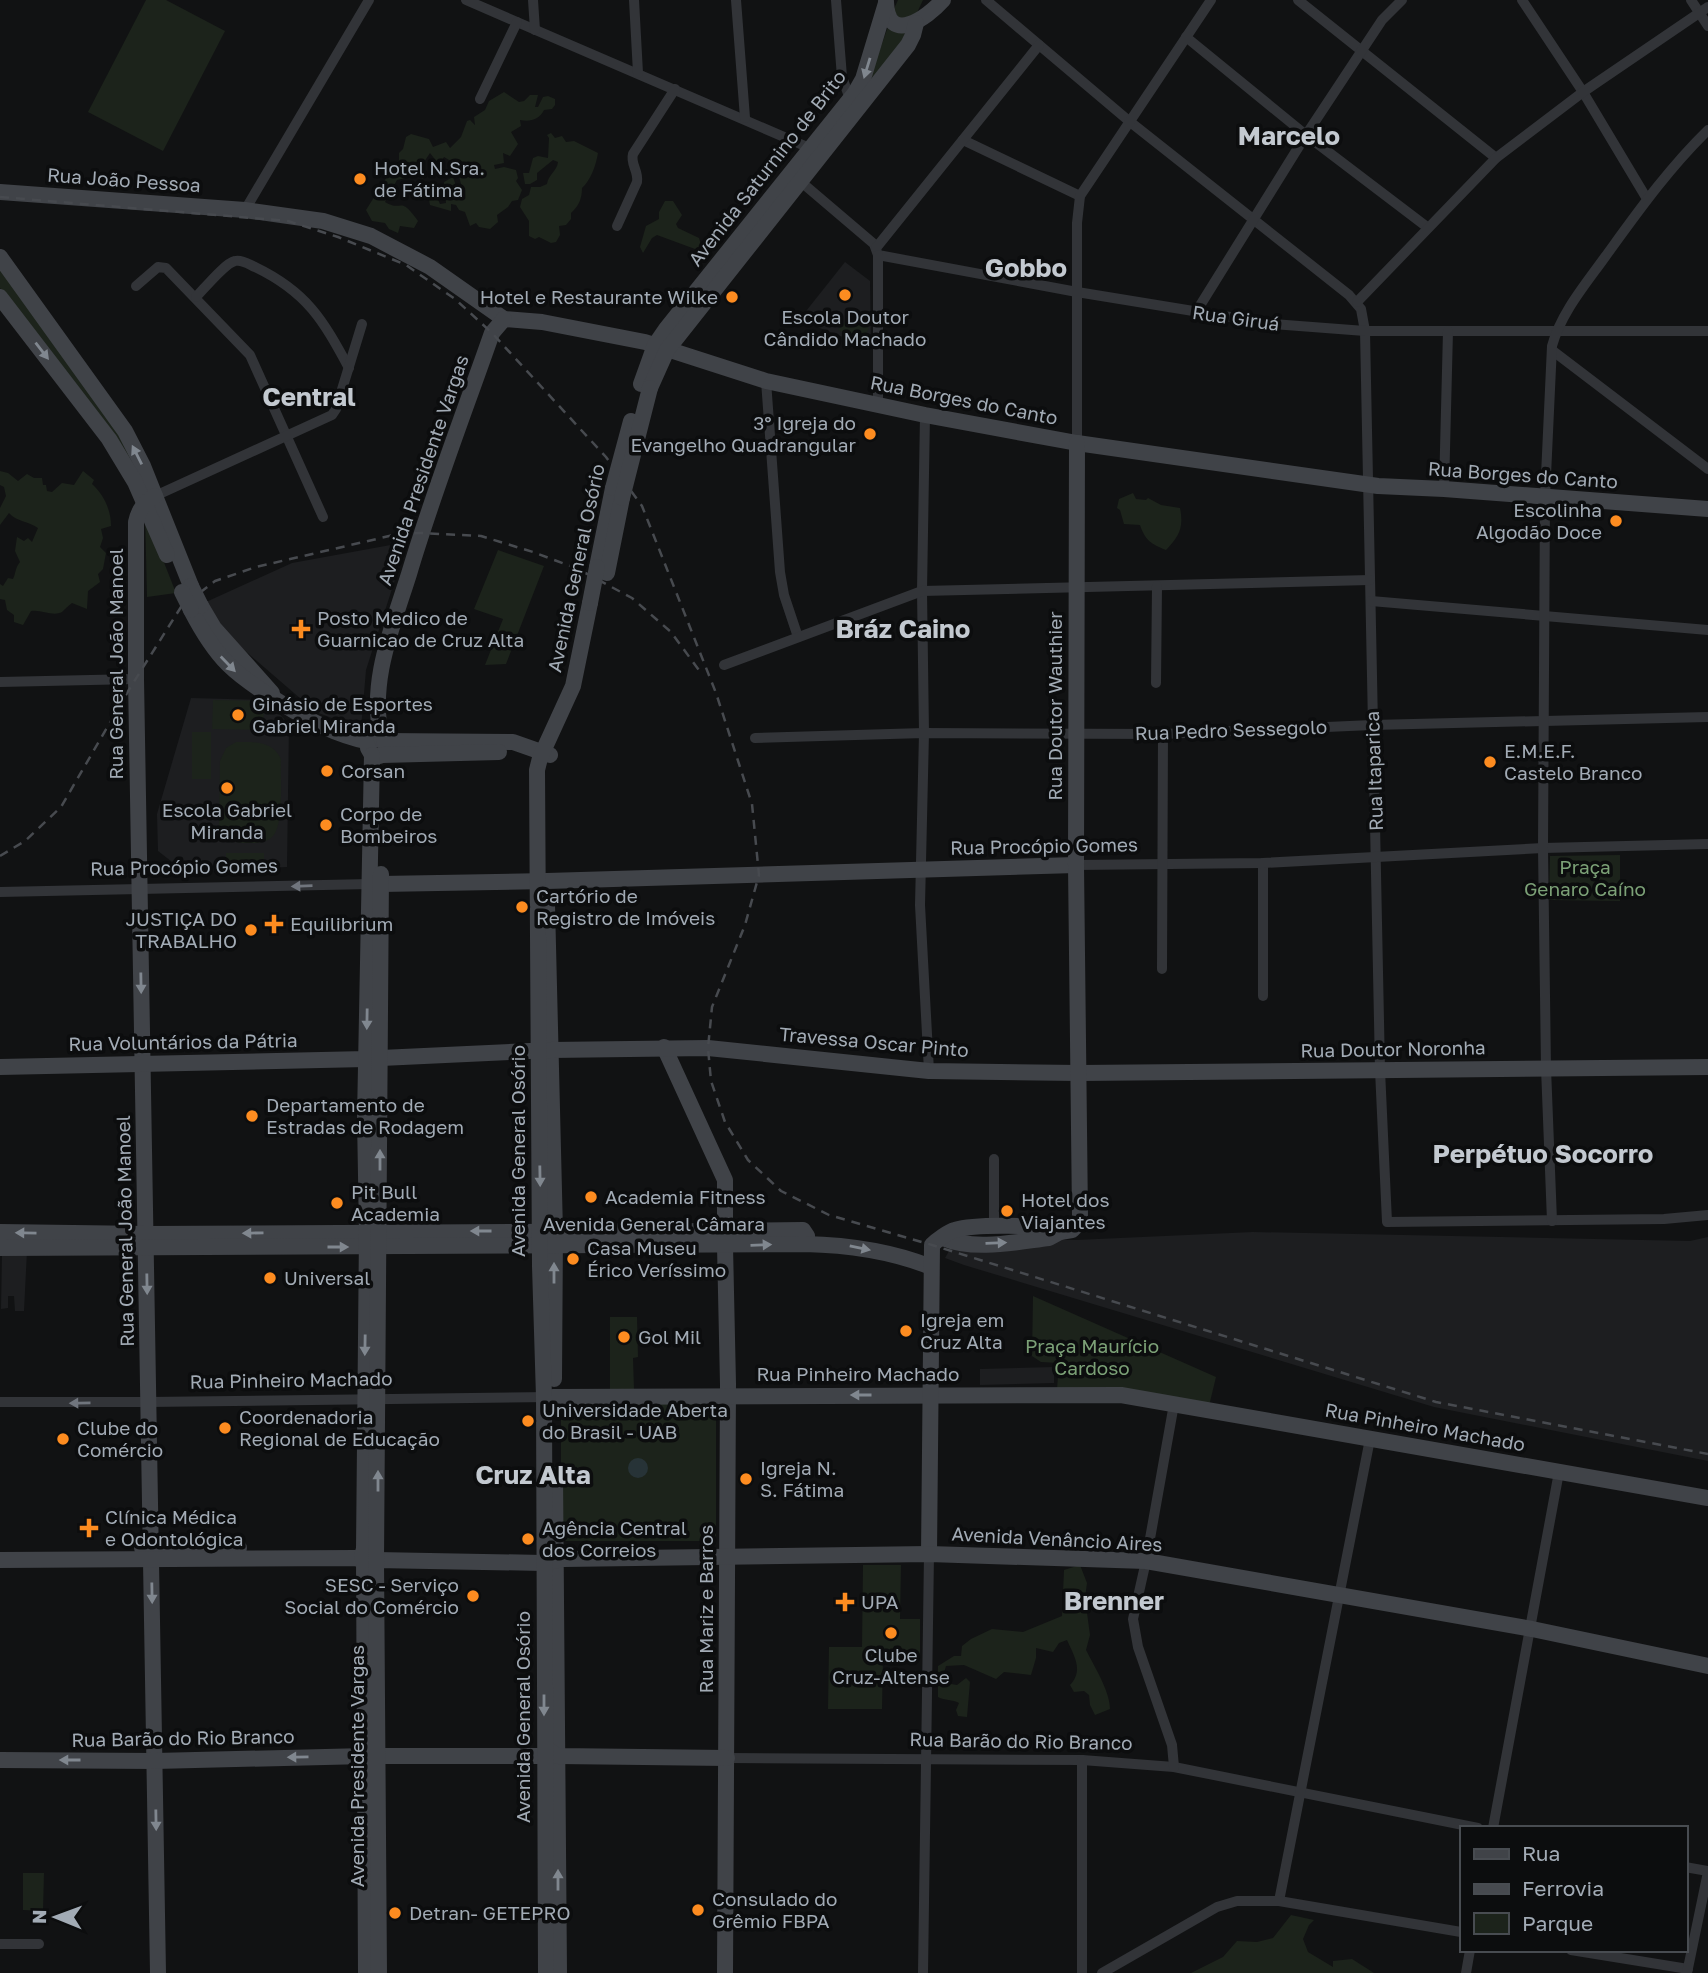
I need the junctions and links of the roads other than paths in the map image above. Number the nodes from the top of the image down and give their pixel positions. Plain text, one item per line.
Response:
1 (369, 0) edge
2 (466, 0) edge
3 (533, 0) edge
4 (634, 0) edge
5 (736, 0) edge
6 (836, 0) edge
7 (931, 0) edge
8 (943, 0) edge
9 (986, 0) edge
10 (1211, 0) edge
11 (1298, 0) edge
12 (1402, 0) edge
13 (1522, 0) edge
14 (1691, 0) edge
15 (886, 1) edge
16 (1704, 10) edge
17 (920, 20) junction
18 (517, 22) junction
19 (1708, 26) edge
20 (535, 30) junction
21 (1186, 37) junction
22 (1039, 45) junction
23 (1362, 51) junction
24 (639, 74) junction
25 (675, 89) junction
26 (1583, 92) junction
27 (480, 99) dead end
28 (850, 99) junction
29 (745, 118) junction
30 (1129, 121) junction
31 (1708, 131) edge
32 (1306, 135) junction
33 (963, 140) junction
34 (812, 149) junction
35 (1496, 158) junction
36 (800, 181) junction
37 (0, 192) edge
38 (1080, 196) junction
39 (1647, 199) junction
40 (245, 210) junction
41 (1255, 219) junction
42 (617, 226) dead end
43 (1427, 227) junction
44 (877, 251) junction
45 (0, 257) edge
46 (136, 286) dead end
47 (1077, 292) junction
48 (0, 297) edge
49 (196, 297) junction
50 (1357, 302) junction
51 (1196, 312) junction
52 (504, 319) junction
53 (362, 324) dead end
54 (1557, 330) junction
55 (1365, 331) junction
56 (1448, 331) junction
57 (1708, 331) edge
58 (661, 348) junction
59 (1553, 351) junction
60 (349, 368) junction
61 (766, 381) junction
62 (878, 405) junction
63 (925, 415) junction
64 (125, 431) junction
65 (288, 436) junction
66 (109, 439) junction
67 (1077, 443) junction
68 (1708, 469) edge
69 (1367, 485) junction
70 (1444, 489) junction
71 (1545, 497) junction
72 (150, 499) junction
73 (1708, 509) edge
74 (323, 517) dead end
75 (1370, 580) junction
76 (1157, 586) junction
77 (1076, 589) junction
78 (922, 591) junction
79 (1371, 601) junction
80 (1545, 615) junction
81 (1708, 630) edge
82 (798, 637) junction
83 (724, 665) dead end
84 (136, 678) junction
85 (0, 682) edge
86 (1156, 683) dead end
87 (1708, 717) edge
88 (1545, 720) junction
89 (1372, 725) junction
90 (924, 733) junction
91 (1077, 733) junction
92 (1163, 734) junction
93 (755, 738) dead end
94 (376, 748) junction
95 (546, 757) junction
96 (1708, 844) edge
97 (1543, 848) junction
98 (1376, 857) junction
99 (1262, 863) junction
100 (1162, 864) junction
101 (1076, 865) junction
102 (922, 870) junction
103 (542, 881) junction
104 (375, 884) junction
105 (139, 890) junction
106 (0, 892) edge
107 (1161, 969) dead end
108 (1263, 996) dead end
109 (664, 1047) junction
110 (708, 1048) joint
111 (545, 1050) junction
112 (374, 1058) junction
113 (143, 1065) junction
114 (0, 1067) edge
115 (1708, 1067) edge
116 (1546, 1068) junction
117 (1380, 1070) junction
118 (929, 1071) junction
119 (1079, 1073) junction
120 (995, 1159) dead end
121 (1708, 1215) edge
122 (1552, 1222) junction
123 (1071, 1226) junction
124 (995, 1227) junction
125 (0, 1233) edge
126 (725, 1238) junction
127 (943, 1238) junction
128 (373, 1239) junction
129 (547, 1239) junction
130 (146, 1241) junction
131 (0, 1248) edge
132 (931, 1267) junction
133 (728, 1395) junction
134 (930, 1396) junction
135 (549, 1397) junction
136 (371, 1400) junction
137 (0, 1402) edge
138 (148, 1402) junction
139 (1174, 1404) junction
140 (1370, 1439) junction
141 (1559, 1472) junction
142 (1708, 1498) edge
143 (0, 1551) edge
144 (151, 1553) junction
145 (929, 1554) junction
146 (74, 1555) junction
147 (370, 1555) junction
148 (726, 1557) junction
149 (552, 1558) junction
150 (0, 1560) edge
151 (1146, 1561) junction
152 (1341, 1594) junction
153 (1532, 1629) junction
154 (1708, 1666) edge
155 (372, 1756) junction
156 (551, 1756) junction
157 (727, 1758) junction
158 (0, 1760) edge
159 (155, 1760) junction
160 (927, 1760) junction
161 (1082, 1760) junction
162 (1174, 1767) junction
163 (1301, 1791) junction
164 (1468, 1826) edge
165 (1493, 1826) edge
166 (1687, 1867) edge
167 (1708, 1871) edge
168 (1279, 1901) junction
169 (1460, 1932) edge
170 (0, 1944) edge
171 (39, 1944) dead end
172 (1470, 1952) edge
173 (1582, 1952) edge
174 (1687, 1971) edge
175 (158, 1973) edge
176 (366, 1973) edge
177 (379, 1973) edge
178 (546, 1973) edge
179 (559, 1973) edge
180 (725, 1973) edge
181 (923, 1973) edge
182 (1082, 1973) edge
183 (1102, 1973) edge
184 (1466, 1973) edge

1 - 40 street
2 - 18 street
3 - 20 street
4 - 24 street
5 - 29 street
6 - 28 street
7 - 17 main road
8 - 17 main road, Avenida Saturnino de Brito
9 - 22 street
10 - 21 street
11 - 23 street
12 - 23 street
13 - 26 street
14 - 16 street
15 - 17 main road
15 -> 28 main road, Avenida Saturnino de Brito
16 - 19 street
16 - 26 street
17 - 36 main road, Avenida Saturnino de Brito
18 - 20 street
18 - 27 street
20 - 24 street
21 - 30 street
21 - 32 street
22 - 30 street
22 - 33 street
23 - 32 street
23 - 35 street
24 - 25 street
25 - 29 street
25 - 42 street
26 - 35 street
26 - 39 street
28 - 34 main road, Avenida Saturnino de Brito
29 - 34 street
30 - 38 street
30 - 41 street
31 - 39 street
32 - 41 street
32 - 43 street
33 - 38 street
33 - 44 street
34 - 58 main road, Avenida Saturnino de Brito
35 - 43 street
36 - 44 street
36 - 58 main road, Avenida Saturnino de Brito
37 - 40 main road, Rua João Pessoa
38 - 47 street, Rua Doutor Wauthier
39 - 54 street
40 - 52 main road
41 - 50 street
41 - 51 street
43 - 50 street
44 - 47 street, Rua Giruá
44 - 62 street
45 - 64 main road
46 - 49 street
47 - 51 street, Rua Giruá
47 - 67 street, Rua Doutor Wauthier
48 -> 66 main road
49 - 60 street
49 - 65 street
50 - 55 street, Rua Itaparica
51 - 55 street, Rua Giruá
52 - 58 main road, Rua Borges do Canto
52 - 94 main road, Avenida Presidente Vargas
53 - 60 street
54 - 56 street, Rua Giruá
54 - 57 street, Rua Giruá
54 - 59 street
55 - 56 street, Rua Giruá
55 - 69 street, Rua Itaparica
56 - 70 street
58 - 61 main road, Rua Borges do Canto
58 - 95 main road, Avenida General Osório, bridge
59 - 68 street
59 - 71 street
60 - 65 street
61 - 62 main road, Rua Borges do Canto
61 - 82 street
62 - 63 main road, Rua Borges do Canto
63 - 67 main road, Rua Borges do Canto
63 - 78 street
64 - 66 main road
72 -> 64 main road
65 - 72 street
65 - 74 street
66 - 72 main road
67 - 69 main road, Rua Borges do Canto
67 - 77 main road, Rua Doutor Wauthier
69 - 70 main road, Rua Borges do Canto
69 - 75 street, Rua Itaparica
70 - 71 main road, Rua Borges do Canto
71 - 73 main road, Rua Borges do Canto
71 - 80 street
72 - 84 main road, Rua General João Manoel
72 - 94 main road, bridge
75 - 76 street
75 - 79 street, Rua Itaparica
76 - 77 street
76 - 86 street
77 - 78 street
77 - 91 main road, Rua Doutor Wauthier
78 - 82 street
78 - 90 street
79 - 80 street
79 - 89 street, Rua Itaparica
80 - 81 street
80 - 88 street
82 - 83 street
84 - 85 street
84 - 105 main road, Rua General João Manoel
87 - 88 street, Rua Pedro Sessegolo
88 - 89 street, Rua Pedro Sessegolo
88 - 97 street
89 - 92 street, Rua Pedro Sessegolo
89 - 98 street, Rua Itaparica
90 - 91 street, Rua Pedro Sessegolo
90 - 93 street, Rua Pedro Sessegolo
90 - 102 street
91 - 92 street, Rua Pedro Sessegolo
91 - 101 main road, Rua Doutor Wauthier
92 - 100 street
94 - 95 main road
94 - 104 main road, Avenida Presidente Vargas
95 - 103 main road, Avenida General Osório
96 - 97 street, Rua Procópio Gomes
97 - 98 street, Rua Procópio Gomes
97 - 116 street
98 - 99 street, Rua Procópio Gomes
98 - 117 street, Rua Itaparica
99 - 100 street, Rua Procópio Gomes
99 - 108 street
100 - 101 street, Rua Procópio Gomes
100 - 107 street
101 - 102 main road, Rua Procópio Gomes
101 - 119 main road, Rua Doutor Wauthier
102 - 103 main road, Rua Procópio Gomes
102 - 118 street
103 - 104 main road, Rua Procópio Gomes
103 - 111 main road, Avenida General Osório
104 -> 105 street, Rua Procópio Gomes
104 - 112 main road, Avenida Presidente Vargas
105 - 106 street, Rua Procópio Gomes
105 -> 113 main road, Rua General João Manoel
109 - 110 main road, Rua Voluntários da Pátria
109 - 111 main road, Rua Voluntários da Pátria
109 - 126 main road, Rua Mariz e Barros
110 - 118 main road, Travessa Oscar Pinto
111 - 112 main road, Rua Voluntários da Pátria
111 - 129 main road, Avenida General Osório
112 - 113 main road, Rua Voluntários da Pátria
112 - 128 main road, Avenida Presidente Vargas
113 - 114 main road, Rua Voluntários da Pátria
113 - 130 main road, Rua General João Manoel
115 - 116 main road, Rua Doutor Noronha
116 - 117 main road, Rua Doutor Noronha
116 - 122 street
117 - 119 main road, Rua Doutor Noronha
117 - 122 street, Rua Itaparica
118 - 119 main road, Travessa Oscar Pinto
119 - 123 main road, Rua Doutor Wauthier
120 - 124 street
121 - 122 street
123 - 124 main road
127 -> 123 main road
124 - 127 main road
130 -> 125 main road, Avenida General Câmara
126 - 129 main road, Avenida General Câmara
126 -> 132 main road, Avenida General Câmara
126 - 133 main road, Rua Mariz e Barros
127 - 132 main road
128 - 129 main road, Avenida General Câmara
128 - 130 main road, Avenida General Câmara
128 - 136 main road, Avenida Presidente Vargas
129 - 135 main road, Avenida General Osório
130 - 131 main road, Avenida General Câmara
130 -> 138 main road, Rua General João Manoel
132 - 134 main road
134 -> 133 main road, Rua Pinheiro Machado
133 - 135 main road, Rua Pinheiro Machado
133 - 148 main road, Rua Mariz e Barros
134 - 139 main road, Rua Pinheiro Machado
134 - 145 main road
135 - 136 street, Rua Pinheiro Machado
135 - 149 main road, Avenida General Osório
136 - 138 street, Rua Pinheiro Machado
136 - 147 main road, Avenida Presidente Vargas
138 -> 137 street, Rua Pinheiro Machado
138 - 144 main road, Rua General João Manoel
139 - 140 main road, Rua Pinheiro Machado
139 - 151 street
140 - 141 main road, Rua Pinheiro Machado
140 - 152 street
141 - 142 main road, Rua Pinheiro Machado
141 - 153 street
143 - 146 main road, Avenida Venâncio Aires
144 - 146 main road, Avenida Venâncio Aires
144 - 147 main road, Avenida Venâncio Aires
144 -> 159 main road, Rua General João Manoel
145 - 148 main road, Avenida Venâncio Aires
145 - 151 main road, Avenida Venâncio Aires
145 - 160 street
146 - 150 main road, Avenida Venâncio Aires
147 - 149 main road, Avenida Venâncio Aires
147 - 155 main road, Avenida Presidente Vargas
148 - 149 main road, Avenida Venâncio Aires
148 - 157 main road, Rua Mariz e Barros
149 - 156 main road, Avenida General Osório
151 - 152 main road, Avenida Venâncio Aires
151 - 162 street
152 - 153 main road, Avenida Venâncio Aires
152 - 163 street
153 - 154 main road, Avenida Venâncio Aires
153 - 165 street
155 - 156 main road, Rua Barão do Rio Branco
155 -> 159 main road, Rua Barão do Rio Branco
155 - 176 main road, Avenida Presidente Vargas
155 - 177 main road, Avenida Presidente Vargas
156 - 157 main road, Rua Barão do Rio Branco
156 - 178 main road, Avenida General Osório
179 -> 156 main road, Avenida General Osório
157 - 160 street, Rua Barão do Rio Branco
157 - 180 main road, Rua Mariz e Barros
159 -> 158 main road, Rua Barão do Rio Branco
159 -> 175 main road, Rua General João Manoel
160 - 161 street, Rua Barão do Rio Branco
160 - 181 street
161 - 162 street, Rua Barão do Rio Branco
161 - 182 street
162 - 163 street, Rua Barão do Rio Branco
163 - 164 street, Rua Barão do Rio Branco
163 - 168 street
166 - 167 street
167 - 174 street
168 - 169 street
168 - 183 street
170 - 171 street
172 - 184 street
173 - 174 street

